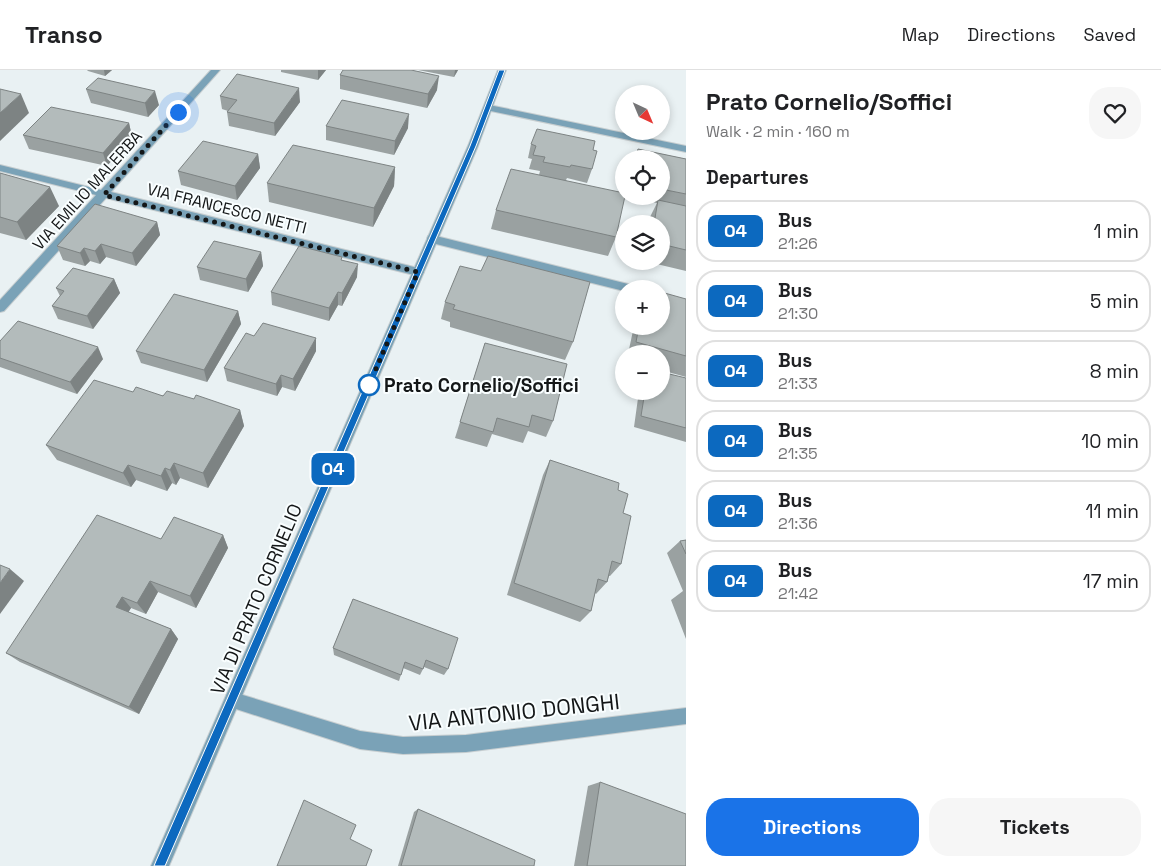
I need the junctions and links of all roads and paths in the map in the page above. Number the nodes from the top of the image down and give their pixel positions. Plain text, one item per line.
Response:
1 (216, 70) edge
2 (502, 70) edge
3 (488, 108) junction
4 (686, 149) edge
5 (0, 168) edge
6 (104, 195) junction
7 (432, 239) junction
8 (418, 272) junction
9 (615, 285) edge
10 (0, 308) edge
11 (233, 700) junction
12 (686, 716) edge
13 (160, 866) edge

1 - 6 street, VIA EMILIO MALERBA
2 - 3 street, VIA DI PRATO CORNELIO
3 - 4 street
3 - 7 street, VIA DI PRATO CORNELIO
5 - 6 street, VIA FRANCESCO NETTI
6 - 8 street, VIA FRANCESCO NETTI
6 - 10 street, VIA EMILIO MALERBA
7 - 8 street, VIA DI PRATO CORNELIO
7 - 9 street
8 - 11 street, VIA DI PRATO CORNELIO
11 - 12 street, VIA ANTONIO DONGHI
11 - 13 street, VIA DI PRATO CORNELIO

